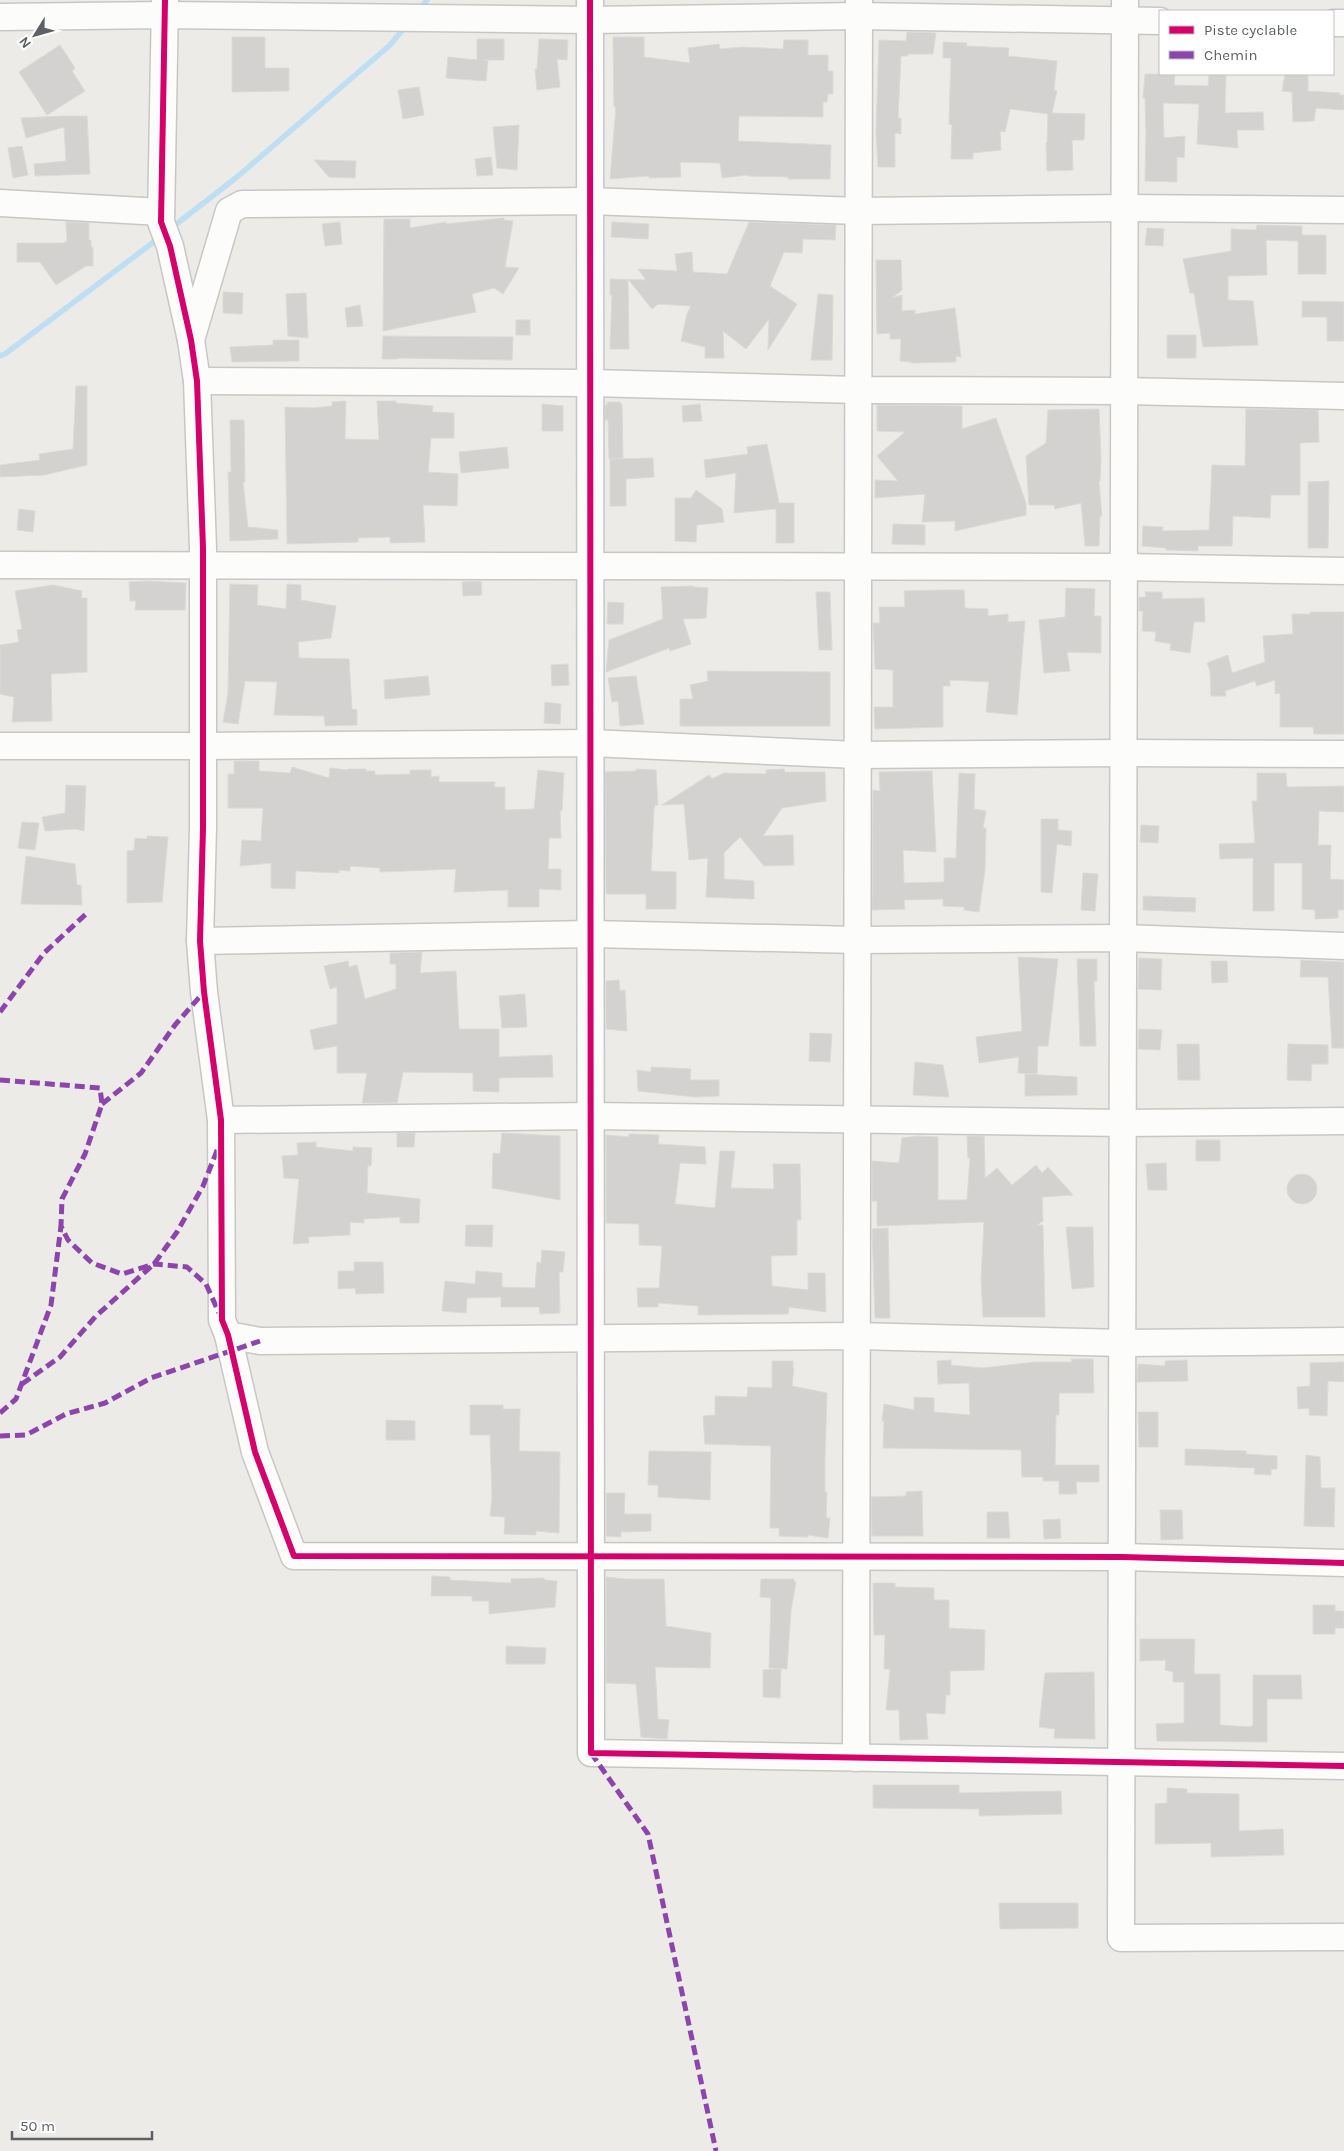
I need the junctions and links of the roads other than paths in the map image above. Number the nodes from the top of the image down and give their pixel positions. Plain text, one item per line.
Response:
1 (165, 8) edge
2 (859, 8) edge
3 (590, 10) edge
4 (1125, 10) edge
5 (0, 17) edge
6 (1159, 21) edge
7 (590, 201) junction
8 (0, 203) edge
9 (1125, 208) junction
10 (1344, 210) edge
11 (858, 211) junction
12 (164, 227) junction
13 (190, 340) junction
14 (197, 381) junction
15 (590, 384) junction
16 (858, 390) junction
17 (1124, 390) junction
18 (1344, 396) edge
19 (0, 565) edge
20 (203, 565) junction
21 (591, 566) junction
22 (858, 566) junction
23 (1124, 567) junction
24 (1344, 570) edge
25 (591, 743) junction
26 (0, 746) edge
27 (203, 746) junction
28 (1124, 753) junction
29 (1344, 754) edge
30 (857, 755) junction
31 (591, 934) junction
32 (1123, 938) junction
33 (857, 940) junction
34 (200, 941) junction
35 (1344, 946) edge
36 (591, 1116) junction
37 (221, 1120) junction
38 (857, 1120) junction
39 (1344, 1121) edge
40 (1123, 1123) junction
41 (228, 1335) junction
42 (857, 1336) junction
43 (591, 1338) junction
44 (1344, 1341) edge
45 (1122, 1343) junction
46 (591, 1556) junction
47 (856, 1557) junction
48 (1122, 1557) junction
49 (1344, 1563) edge
50 (856, 1758) junction
51 (1122, 1762) junction
52 (1344, 1766) edge
53 (1344, 1937) edge

1 - 3 street
1 - 5 street
1 - 12 street
2 - 3 street
2 - 4 street
2 - 11 street
3 - 7 street
4 - 6 street
4 - 9 street
7 - 11 street
7 - 13 street
7 - 15 street
8 - 12 street
9 - 10 street
9 - 11 street
9 - 17 street
11 - 16 street
12 - 13 street
13 - 14 street
14 - 15 street
14 - 20 street
15 - 16 street
15 - 21 street
16 - 17 street
16 - 22 street
17 - 18 street
17 - 23 street
19 - 20 street
20 - 21 street
20 - 27 street
21 - 22 street
21 - 25 street
22 - 23 street
22 - 30 street
23 - 24 street
23 - 28 street
25 - 27 street
25 - 30 street
25 - 31 street
26 - 27 street
27 - 34 street
28 - 29 street
28 - 30 street
28 - 32 street
30 - 33 street
31 - 33 street
31 - 34 street
31 - 36 street
32 - 33 street
32 - 35 street
32 - 40 street
33 - 38 street
34 - 37 street
36 - 37 street
36 - 38 street
36 - 43 street
37 - 41 street
38 - 40 street
38 - 42 street
39 - 40 street
40 - 45 street
41 - 43 street
41 - 46 street
42 - 43 street
42 - 45 street
42 - 47 street
43 - 46 street
44 - 45 street
45 - 48 street
46 - 47 street
46 - 50 street
47 - 48 street
47 - 50 street
48 - 49 street
48 - 51 street
50 - 51 street
51 - 52 street
51 - 53 street

